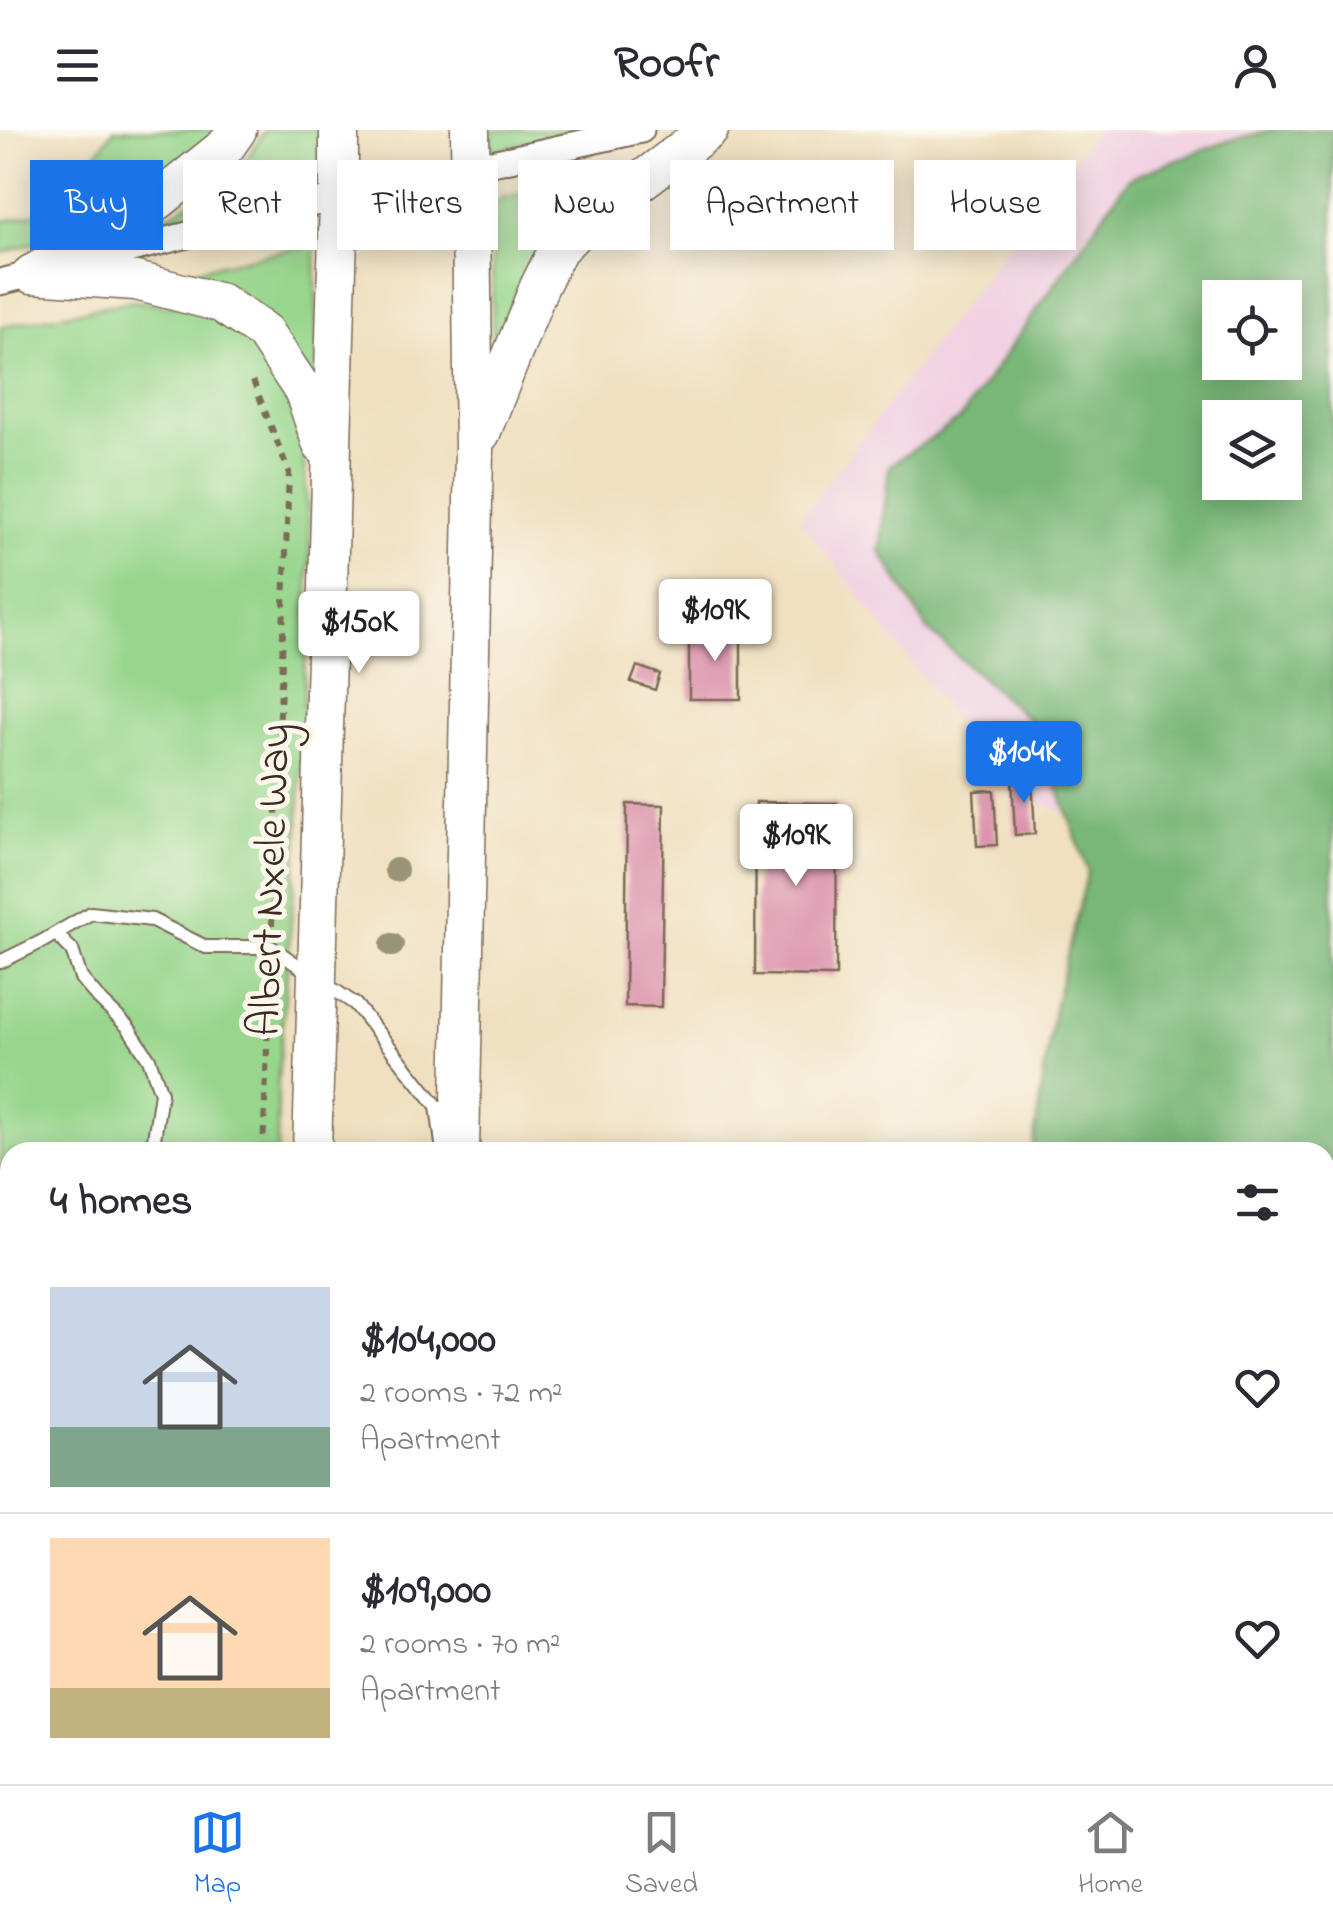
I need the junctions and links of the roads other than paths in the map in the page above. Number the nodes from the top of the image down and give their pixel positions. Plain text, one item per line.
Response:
1 (237, 130) edge
2 (339, 130) edge
3 (470, 130) edge
4 (641, 130) edge
5 (709, 130) edge
6 (339, 160) edge
7 (469, 160) edge
8 (498, 163) edge
9 (337, 198) edge
10 (337, 250) edge
11 (470, 250) edge
12 (16, 278) edge
13 (474, 452) junction
14 (331, 471) junction
15 (56, 934) junction
16 (0, 962) edge
17 (317, 977) junction
18 (154, 1142) edge
19 (312, 1142) edge
20 (442, 1142) edge
21 (460, 1142) edge

1 - 12 main road
2 - 6 main road, Albert Nxele Way
3 - 7 main road
4 - 8 street
5 - 13 main road
9 - 12 street
10 - 14 main road, Albert Nxele Way
11 - 13 main road
12 - 14 main road
13 - 21 main road
14 - 17 main road, Albert Nxele Way
15 - 16 lane
15 - 17 lane
15 - 18 lane
17 - 19 main road, Albert Nxele Way
17 - 20 lane

